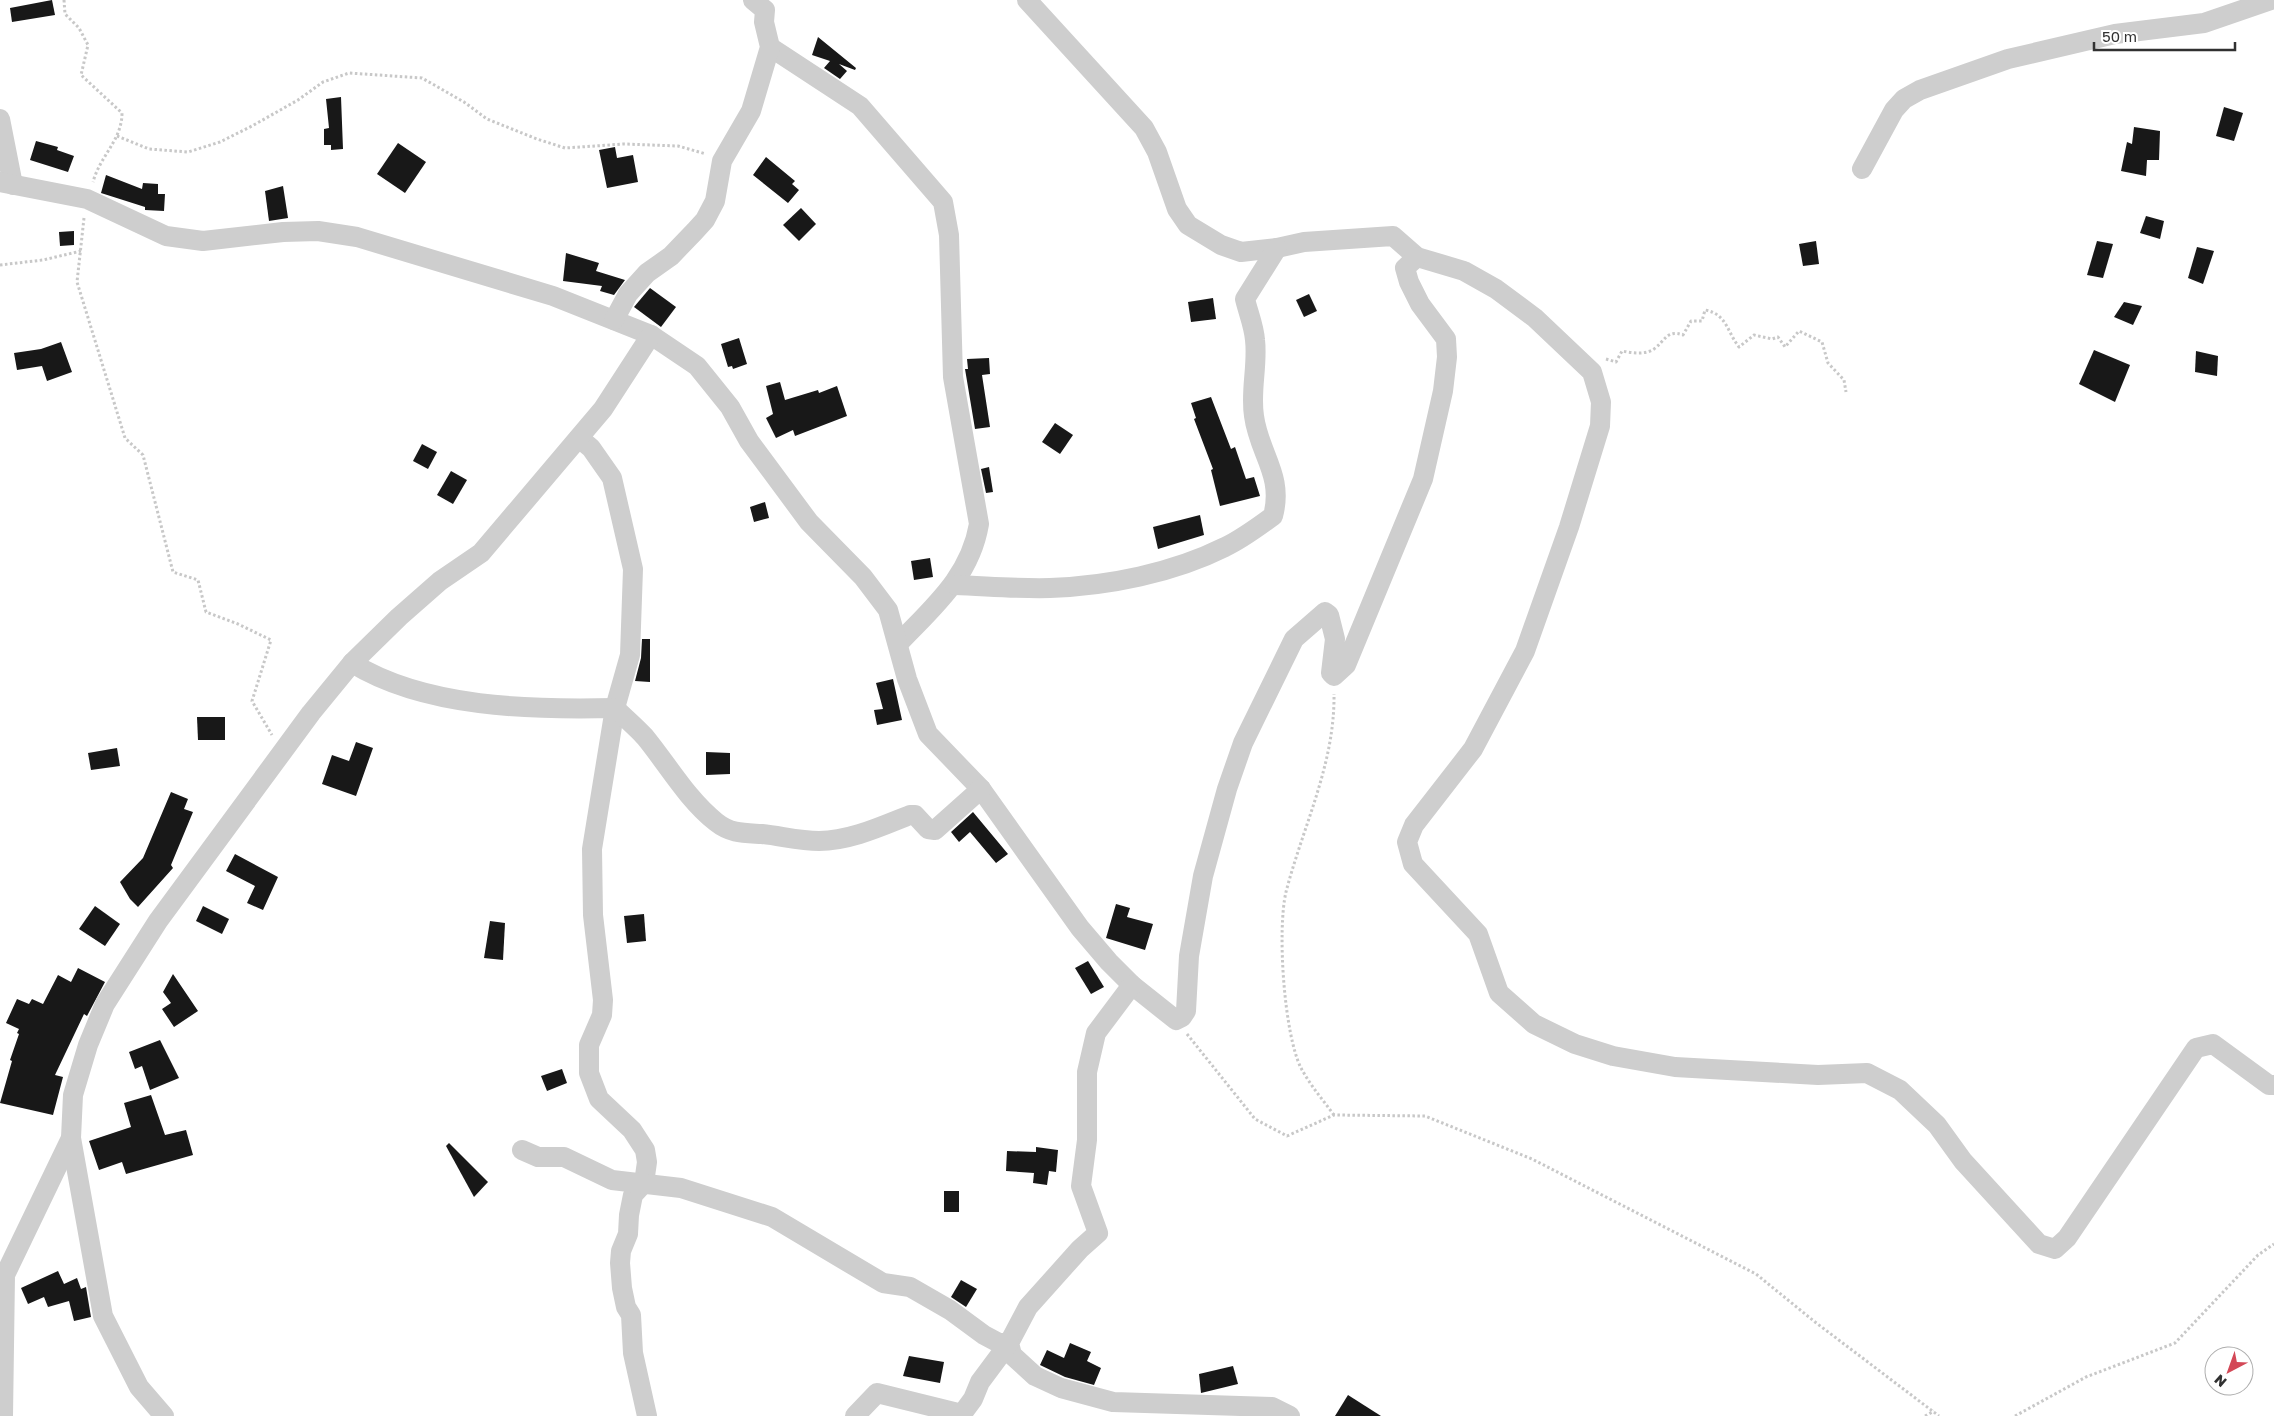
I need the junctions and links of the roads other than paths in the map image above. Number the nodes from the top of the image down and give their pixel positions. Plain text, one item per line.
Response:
1 (752, 0) edge
2 (1027, 0) edge
3 (2271, 0) edge
4 (770, 47) junction
5 (0, 119) edge
6 (1862, 169) dead end
7 (6, 184) edge
8 (1277, 248) junction
9 (1417, 257) junction
10 (614, 320) junction
11 (651, 335) junction
12 (578, 438) junction
13 (954, 585) junction
14 (898, 644) junction
15 (352, 663) junction
16 (615, 708) junction
17 (981, 789) junction
18 (1132, 985) junction
19 (2274, 1085) edge
20 (71, 1138) junction
21 (522, 1150) dead end
22 (644, 1183) junction
23 (1009, 1344) junction
24 (3, 1416) edge
25 (164, 1416) edge
26 (647, 1416) edge
27 (855, 1416) edge
28 (1290, 1416) edge

1 - 4 street
2 - 8 street
3 - 6 street
4 - 10 street
4 - 13 street
5 - 7 street
7 - 10 street
8 - 9 street
8 - 13 street
9 - 18 street
9 - 19 street
10 - 11 street
11 - 12 street
11 - 14 street
12 - 15 street
12 - 16 street
13 - 14 street
14 - 17 street
15 - 16 street
15 - 20 street
16 - 17 street
16 - 22 street
17 - 18 street
18 - 23 street
20 - 24 street
20 - 25 street
21 - 22 street
22 - 23 street
22 - 26 street
23 - 27 street
23 - 28 street

